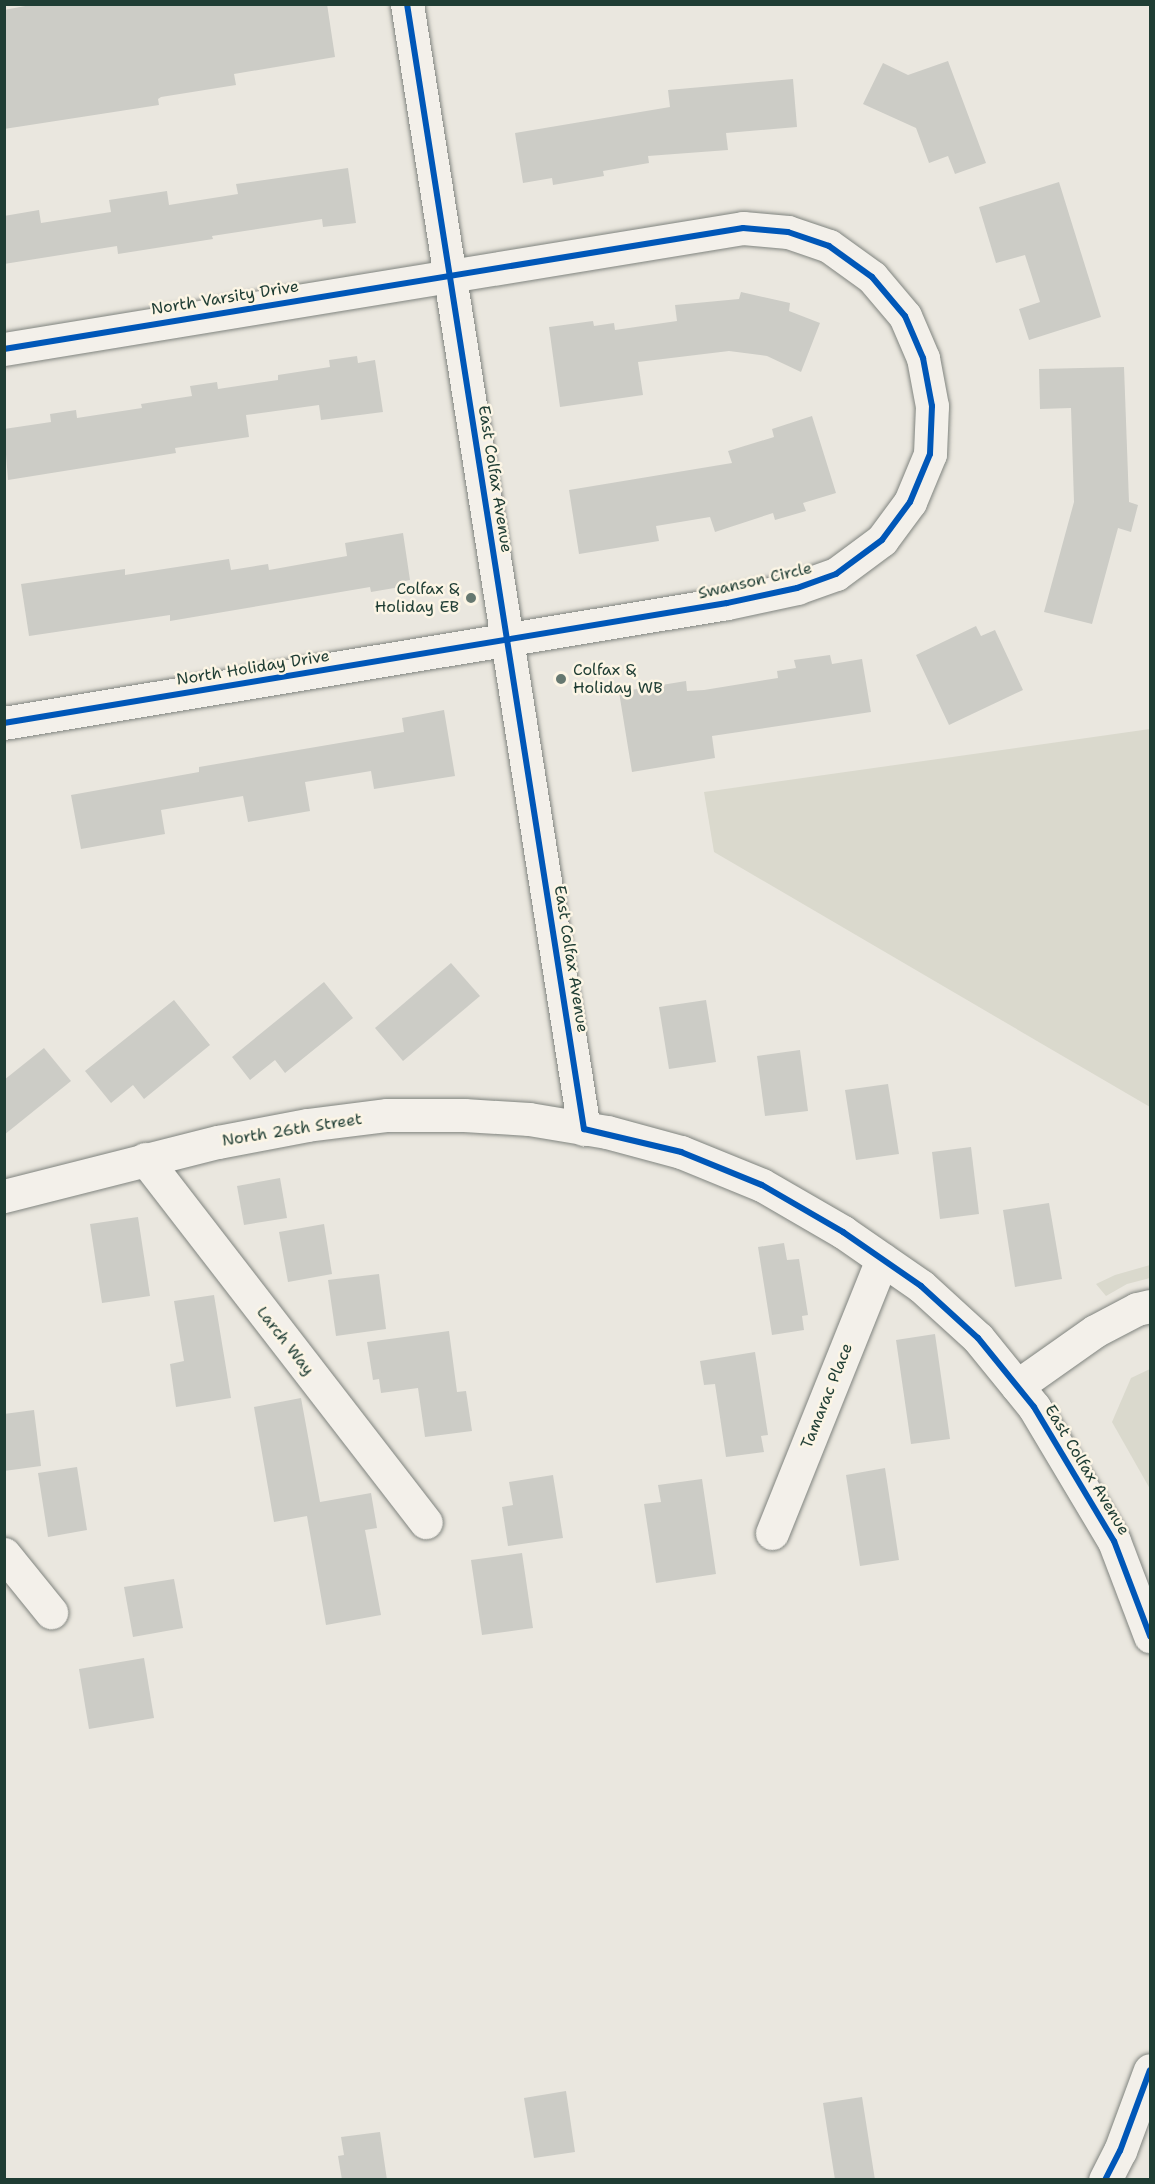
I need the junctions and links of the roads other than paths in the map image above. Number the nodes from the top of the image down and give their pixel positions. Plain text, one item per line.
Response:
1 (407, 4) edge
2 (450, 274) junction
3 (4, 349) edge
4 (506, 640) junction
5 (4, 723) edge
6 (584, 1128) junction
7 (145, 1159) junction
8 (4, 1196) edge
9 (882, 1259) junction
10 (1150, 1306) edge
11 (1017, 1386) junction
12 (426, 1522) dead end
13 (772, 1533) dead end
14 (4, 1554) edge
15 (51, 1612) dead end
16 (1150, 1636) edge
17 (1150, 2070) edge
18 (1105, 2180) edge

1 - 2 street, East Colfax Avenue
2 - 3 street, North Varsity Drive
2 - 4 street, East Colfax Avenue
2 - 4 street, Swanson Circle
4 - 5 street, North Holiday Drive
4 - 6 street, East Colfax Avenue
6 - 7 street, North 26th Street
6 - 9 street, East Colfax Avenue
7 - 8 street, North 26th Street
7 - 12 street, Larch Way
9 - 11 street, East Colfax Avenue
9 - 13 street, Tamarac Place
10 - 11 street
11 - 16 street, East Colfax Avenue
14 - 15 street
17 - 18 street

